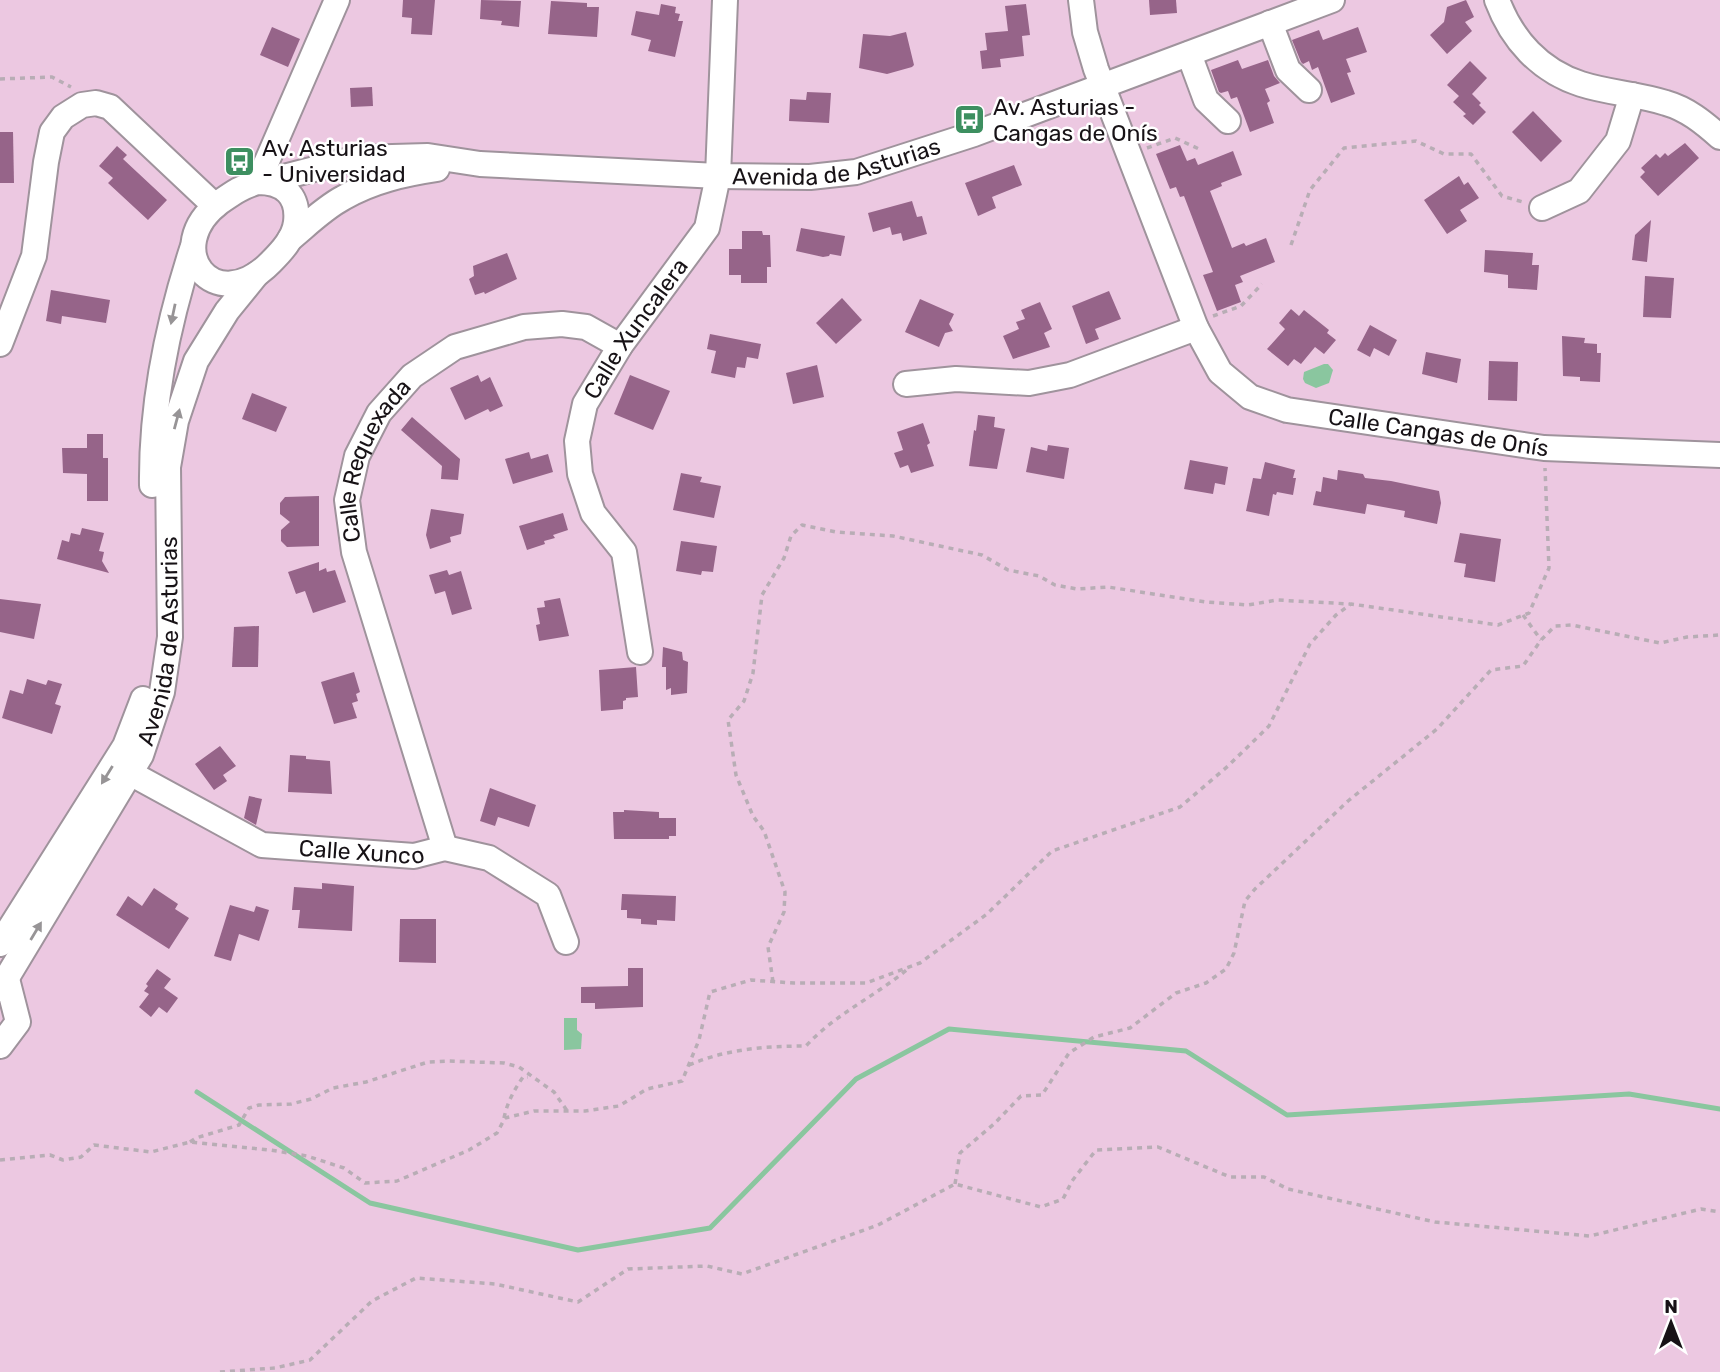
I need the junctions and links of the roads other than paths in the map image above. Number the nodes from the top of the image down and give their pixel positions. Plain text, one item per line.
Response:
1 (337, 0) edge
2 (724, 0) edge
3 (1081, 0) edge
4 (1332, 0) edge
5 (1497, 0) edge
6 (1270, 23) junction
7 (1189, 54) junction
8 (1102, 86) junction
9 (1309, 90) dead end
10 (1632, 95) junction
11 (1227, 121) dead end
12 (1720, 137) edge
13 (480, 164) junction
14 (718, 176) junction
15 (261, 182) junction
16 (215, 206) junction
17 (1542, 208) road end
18 (290, 239) junction
19 (192, 249) junction
20 (257, 274) junction
21 (7, 312) edge
22 (1195, 326) junction
23 (0, 344) edge
24 (620, 346) junction
25 (906, 384) dead end
26 (1720, 455) edge
27 (640, 652) dead end
28 (130, 773) junction
29 (445, 848) junction
30 (2, 937) edge
31 (566, 943) dead end
32 (4, 984) edge
33 (0, 1046) edge

1 - 15 street
2 - 14 street, Calle Xuncalera
3 - 8 street, Calle Cangas de Onís
4 - 6 street, Avenida de Asturias
5 - 10 street
6 - 7 street, Avenida de Asturias
6 - 9 street
7 - 8 street, Avenida de Asturias
7 - 11 street
8 - 14 street, Avenida de Asturias
8 - 22 street, Calle Cangas de Onís
10 - 12 street
10 - 17 street
13 - 14 street, Avenida de Asturias
13 - 15 street, Avenida de Asturias
13 - 18 street, Avenida de Asturias
14 - 24 street, Calle Xuncalera
15 - 16 street
15 - 18 street
16 - 19 street
16 - 21 street
18 - 20 street
19 - 20 street
19 -> 30 street, Avenida de Asturias
28 -> 20 street, Avenida de Asturias
21 - 23 street
22 - 25 street
22 - 26 street, Calle Cangas de Onís
24 - 27 street, Calle Xuncalera
24 - 29 street, Calle Requexada
28 - 29 street, Calle Xunco
32 -> 28 street, Avenida de Asturias
29 - 31 street, Calle Xunco
32 - 33 street

